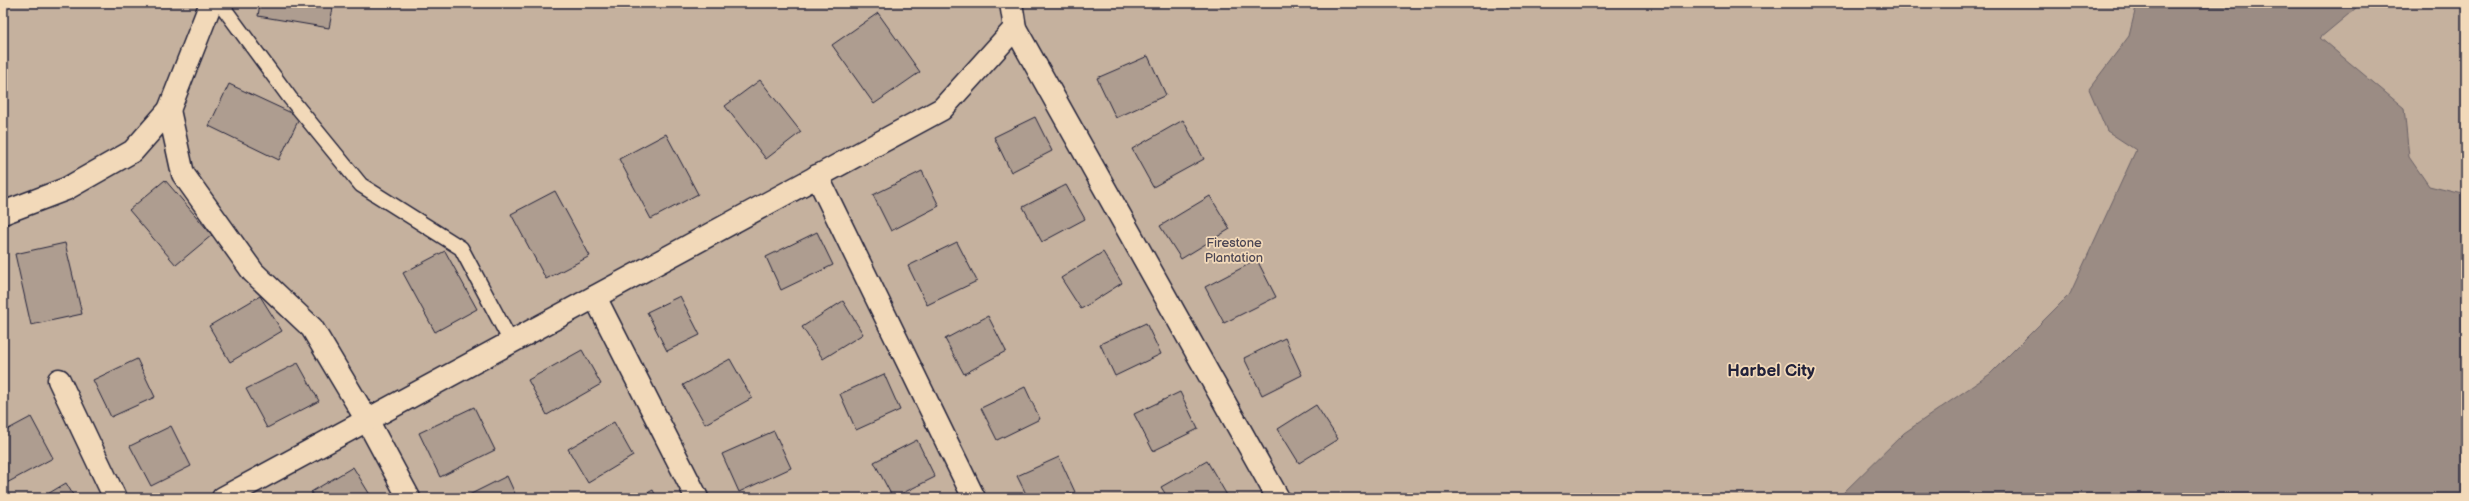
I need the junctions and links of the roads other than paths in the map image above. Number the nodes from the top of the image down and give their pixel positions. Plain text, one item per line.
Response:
1 (211, 3) edge
2 (220, 3) edge
3 (1011, 3) edge
4 (1016, 28) junction
5 (169, 110) junction
6 (817, 176) junction
7 (3, 213) edge
8 (595, 297) junction
9 (511, 342) junction
10 (58, 380) dead end
11 (368, 420) junction
12 (115, 498) edge
13 (223, 498) edge
14 (409, 498) edge
15 (697, 498) edge
16 (974, 498) edge
17 (1278, 498) edge

1 - 5 street
2 - 9 lane
3 - 4 street
4 - 6 street
4 - 17 street
5 - 7 street
5 - 11 street
6 - 8 street
6 - 16 street
8 - 9 street
8 - 15 street
9 - 11 street
10 - 12 street
11 - 13 street
11 - 14 street

